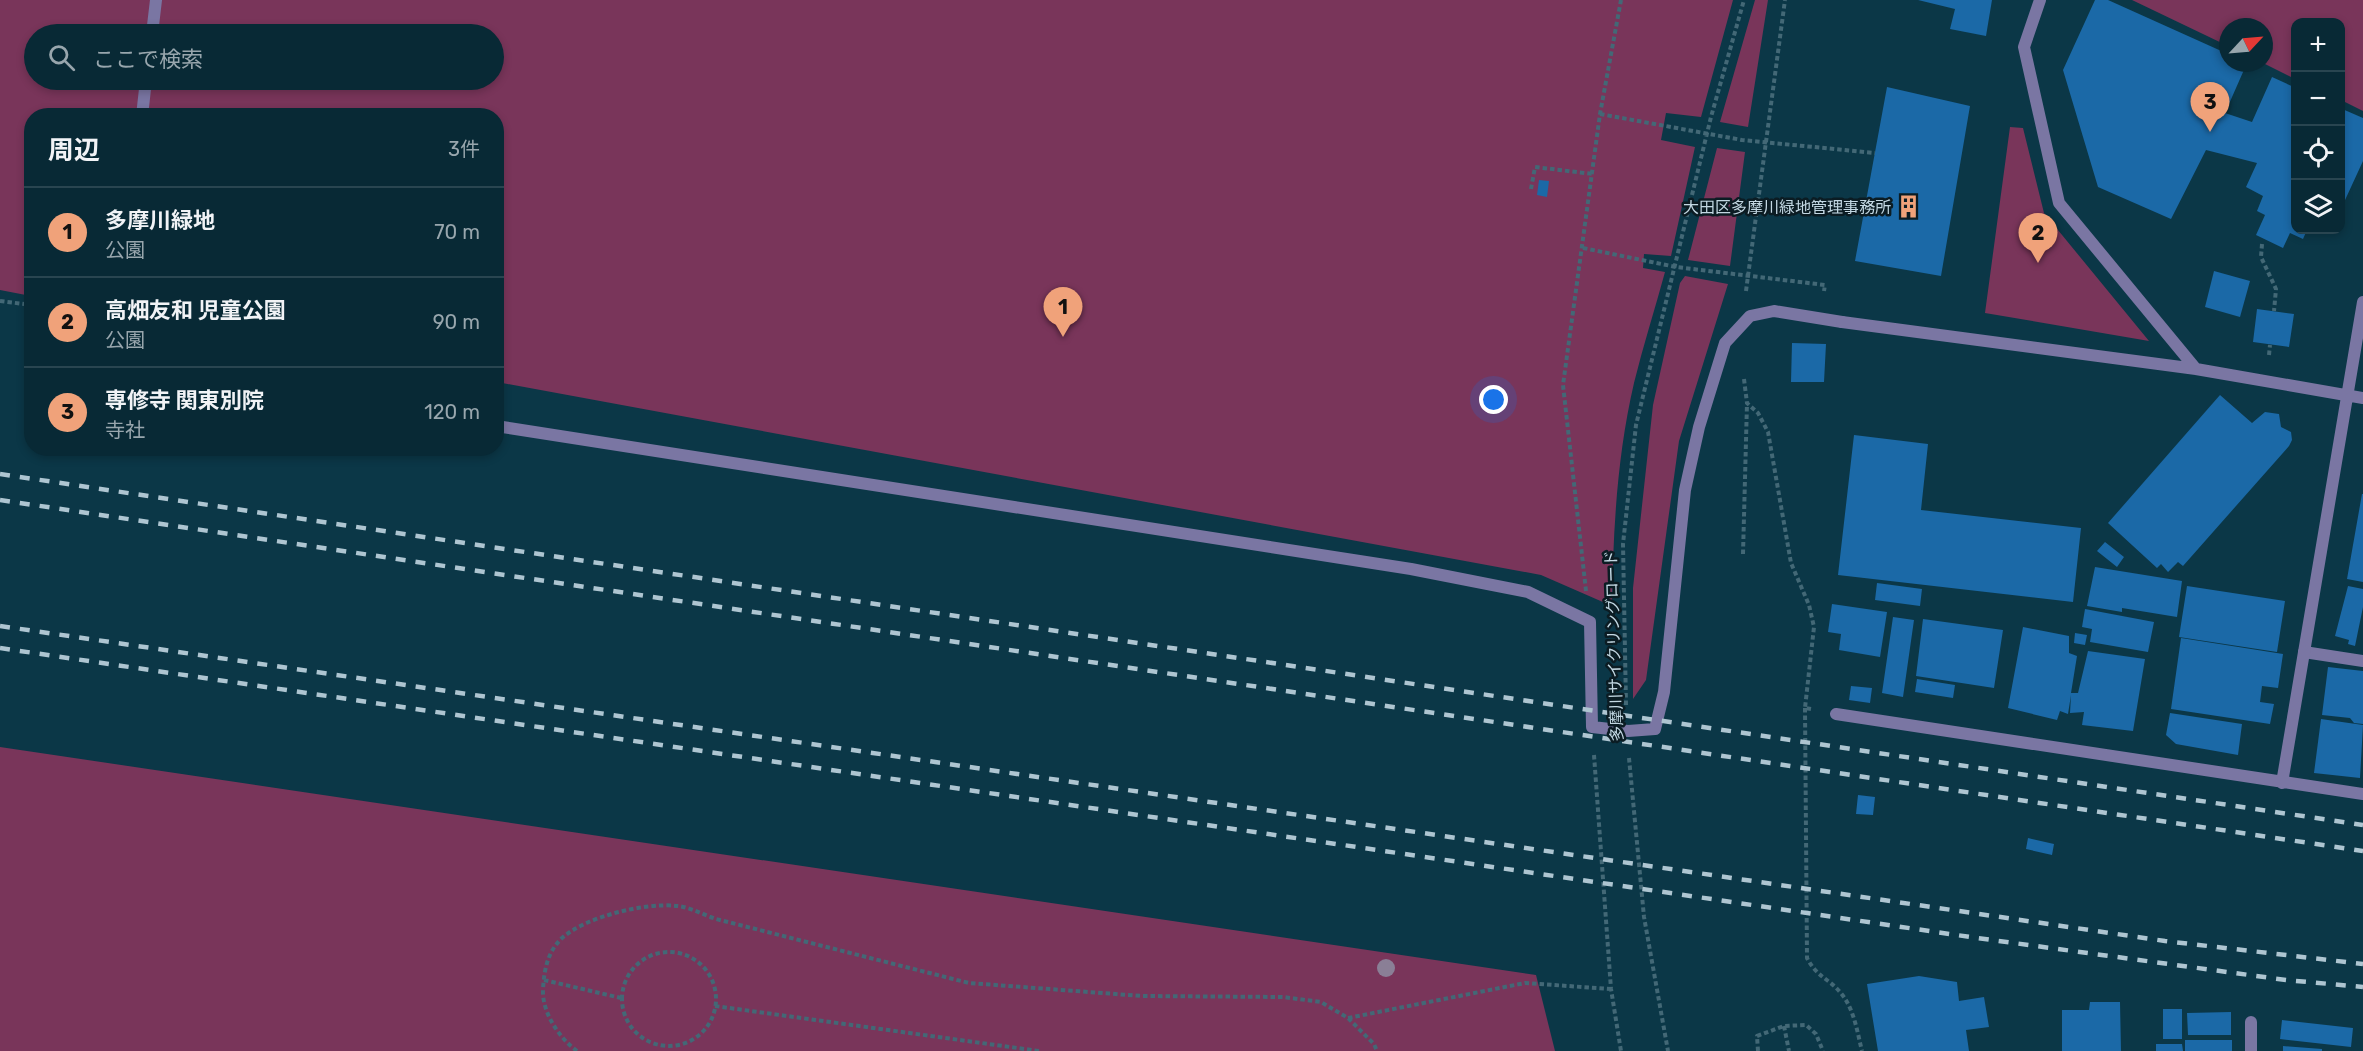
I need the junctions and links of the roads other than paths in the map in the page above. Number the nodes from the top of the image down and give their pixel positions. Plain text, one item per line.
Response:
1 (156, 0) edge
2 (2040, 0) edge
3 (153, 24) edge
4 (145, 90) edge
5 (143, 108) edge
6 (2363, 302) edge
7 (2196, 369) junction
8 (2347, 396) junction
9 (2363, 398) edge
10 (504, 427) edge
11 (2304, 652) junction
12 (2363, 661) edge
13 (1836, 714) road end
14 (2282, 783) junction
15 (2363, 794) edge
16 (2251, 1022) dead end
17 (2251, 1051) edge

1 - 3 street
2 - 7 street
4 - 5 street
6 - 8 street
7 - 8 street
7 - 10 street
8 - 9 street
8 - 11 street
11 - 12 street
11 - 14 street
13 - 14 street
14 - 15 street
16 - 17 street

